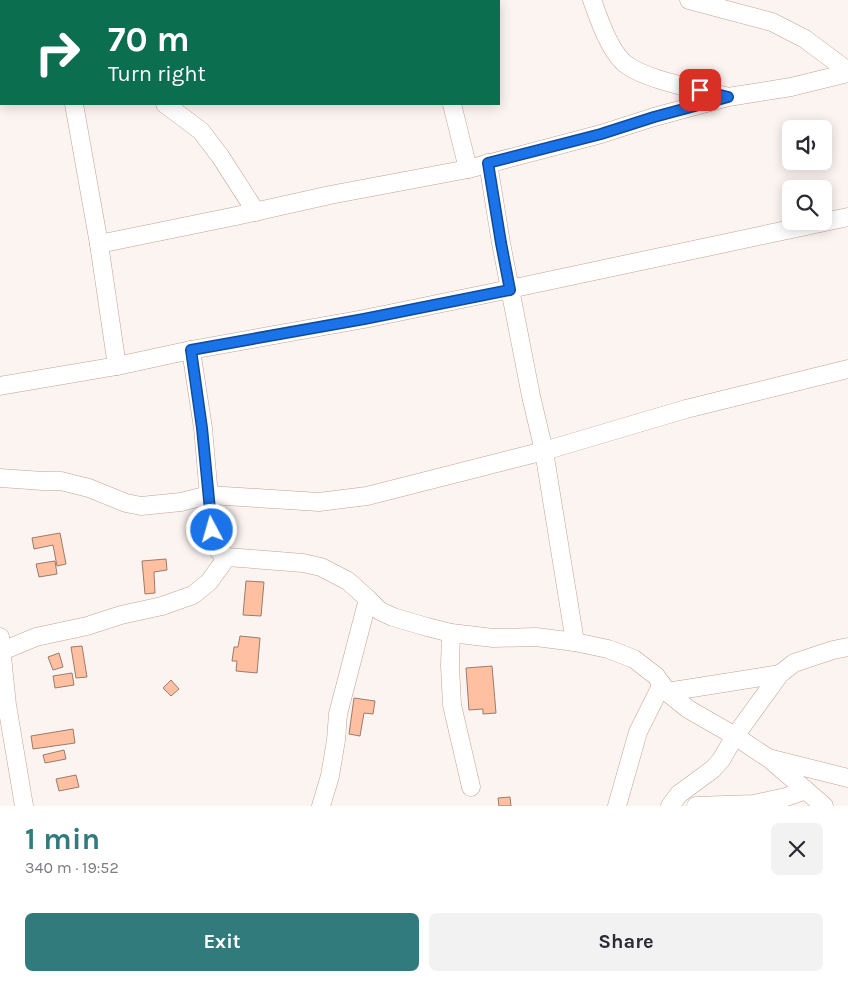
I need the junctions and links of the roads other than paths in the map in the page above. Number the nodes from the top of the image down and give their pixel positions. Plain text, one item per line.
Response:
1 (592, 0) edge
2 (689, 0) edge
3 (848, 72) edge
4 (728, 97) junction
5 (74, 105) edge
6 (166, 105) edge
7 (452, 105) edge
8 (488, 163) junction
9 (468, 169) junction
10 (256, 212) junction
11 (848, 217) edge
12 (99, 244) junction
13 (510, 290) junction
14 (191, 350) junction
15 (116, 366) junction
16 (848, 369) edge
17 (0, 386) edge
18 (544, 451) junction
19 (0, 478) edge
20 (209, 495) junction
21 (226, 557) junction
22 (368, 598) junction
23 (452, 633) junction
24 (575, 642) junction
25 (1, 647) edge
26 (848, 647) edge
27 (780, 674) junction
28 (665, 688) junction
29 (735, 736) junction
30 (768, 758) junction
31 (848, 778) edge
32 (471, 787) dead end
33 (806, 790) junction
34 (24, 806) edge
35 (321, 806) edge
36 (617, 806) edge
37 (670, 806) edge
38 (696, 806) edge
39 (824, 806) edge

1 - 4 street
2 - 3 street
3 - 4 street
4 - 8 street
5 - 12 street
6 - 10 street
7 - 9 street
8 - 9 street
8 - 13 street
9 - 10 street
10 - 12 street
11 - 13 street
12 - 15 street
13 - 14 street
13 - 18 street
14 - 15 street
14 - 20 street
15 - 17 street
16 - 18 street
18 - 20 street
18 - 24 street
19 - 20 street
20 - 21 street
21 - 22 street
21 - 25 street
22 - 23 street
22 - 35 street
23 - 24 street
23 - 32 street
24 - 28 street
25 - 34 street
26 - 27 street
27 - 28 street
27 - 29 street
28 - 29 street
28 - 36 street
29 - 30 street
29 - 37 street
30 - 31 street
30 - 33 street
33 - 38 street
33 - 39 street

